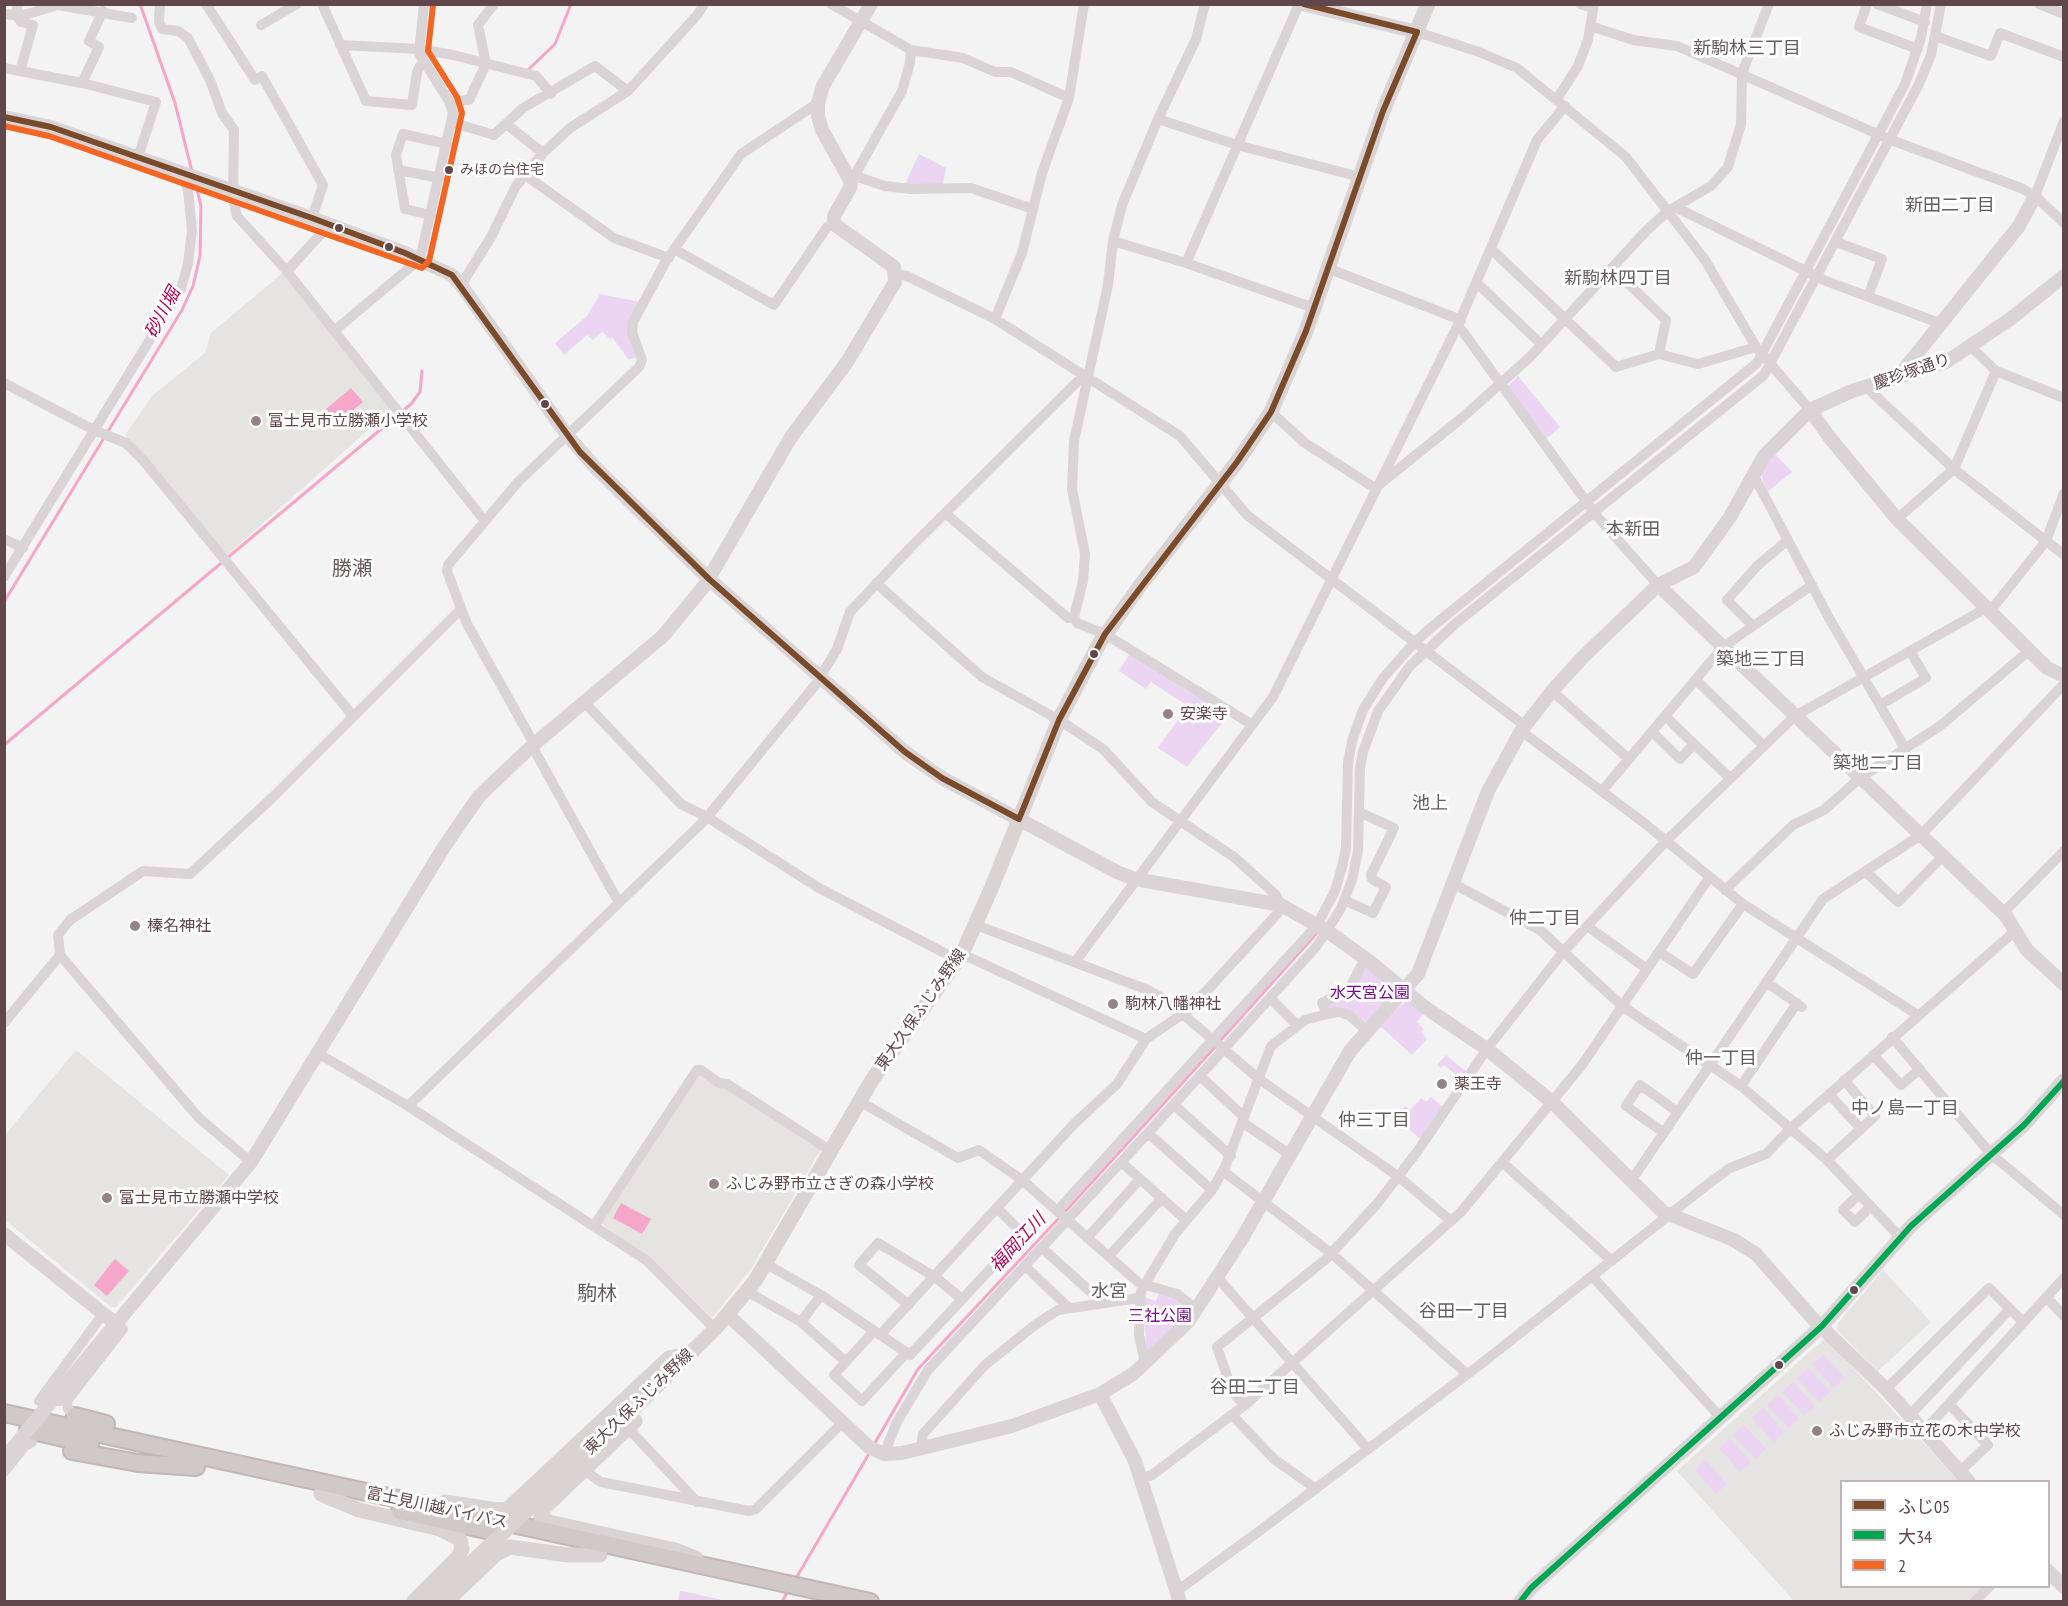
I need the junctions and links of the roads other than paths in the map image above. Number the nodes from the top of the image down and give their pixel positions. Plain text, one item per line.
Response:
1 (160, 4) edge
2 (206, 4) edge
3 (297, 4) edge
4 (322, 4) edge
5 (424, 4) edge
6 (494, 4) edge
7 (704, 4) edge
8 (831, 4) edge
9 (871, 4) edge
10 (1084, 4) edge
11 (1205, 4) edge
12 (1428, 4) edge
13 (1580, 4) edge
14 (1769, 4) edge
15 (1868, 4) edge
16 (1877, 4) edge
17 (1927, 4) edge
18 (1941, 4) edge
19 (2039, 4) edge
20 (68, 5) edge
21 (1309, 5) edge
22 (1594, 6) edge
23 (41, 7) edge
24 (96, 9) edge
25 (17, 10) edge
26 (4, 14) edge
27 (2064, 14) edge
28 (132, 18) dead end
29 (862, 21) junction
30 (1925, 22) junction
31 (261, 25) dead end
32 (1590, 26) junction
33 (1417, 32) junction
34 (1935, 36) junction
35 (340, 45) junction
36 (1918, 49) junction
37 (911, 50) junction
38 (421, 55) junction
39 (2064, 57) edge
40 (486, 64) junction
41 (4, 68) edge
42 (20, 71) junction
43 (1742, 73) junction
44 (82, 83) junction
45 (628, 91) junction
46 (550, 94) junction
47 (1069, 98) junction
48 (449, 101) junction
49 (1561, 102) junction
50 (818, 104) junction
51 (4, 117) edge
52 (1158, 118) junction
53 (2064, 121) edge
54 (452, 122) junction
55 (506, 124) junction
56 (1878, 134) junction
57 (1891, 140) junction
58 (447, 144) junction
59 (1237, 145) junction
60 (543, 153) junction
61 (138, 157) junction
62 (398, 170) junction
63 (184, 173) junction
64 (525, 174) junction
65 (1360, 177) junction
66 (440, 178) junction
67 (853, 179) junction
68 (234, 191) junction
69 (2035, 196) junction
70 (1033, 209) junction
71 (1672, 209) junction
72 (431, 215) junction
73 (312, 218) junction
74 (2064, 223) edge
75 (330, 224) junction
76 (834, 224) junction
77 (1113, 241) junction
78 (1836, 242) junction
79 (1492, 250) junction
80 (671, 254) junction
81 (420, 259) junction
82 (1186, 263) junction
83 (1327, 268) junction
84 (1611, 268) junction
85 (1806, 270) junction
86 (287, 272) junction
87 (897, 274) junction
88 (2064, 276) edge
89 (1818, 277) junction
90 (1477, 283) junction
91 (462, 285) junction
92 (1868, 297) junction
93 (1314, 308) junction
94 (1564, 318) junction
95 (995, 319) junction
96 (1460, 323) junction
97 (1942, 324) junction
98 (334, 331) junction
99 (1541, 344) junction
100 (1972, 348) junction
101 (1759, 351) junction
102 (1659, 354) junction
103 (1771, 364) junction
104 (1996, 371) junction
105 (1085, 377) junction
106 (1898, 377) junction
107 (4, 383) edge
108 (1502, 384) junction
109 (1866, 387) junction
110 (2064, 398) edge
111 (1810, 410) junction
112 (1271, 412) junction
113 (94, 430) junction
114 (567, 435) junction
115 (1954, 469) junction
116 (1754, 476) junction
117 (1221, 483) junction
118 (1375, 488) junction
119 (2064, 493) edge
120 (1586, 502) junction
121 (945, 513) junction
122 (1594, 513) junction
123 (1897, 519) junction
124 (484, 520) junction
125 (4, 539) edge
126 (1788, 540) junction
127 (2046, 541) junction
128 (23, 548) junction
129 (2064, 555) edge
130 (4, 577) edge
131 (709, 579) junction
132 (1331, 579) junction
133 (876, 583) junction
134 (1658, 585) junction
135 (1812, 585) junction
136 (1989, 608) junction
137 (461, 609) junction
138 (1074, 617) junction
139 (1754, 626) junction
140 (1105, 634) junction
141 (1415, 642) junction
142 (1723, 647) junction
143 (1425, 650) junction
144 (2030, 650) junction
145 (1910, 651) junction
146 (2064, 676) edge
147 (819, 677) junction
148 (1863, 678) junction
149 (1696, 680) junction
150 (2064, 684) edge
151 (1552, 691) junction
152 (585, 704) junction
153 (1880, 705) junction
154 (353, 716) junction
155 (1665, 716) junction
156 (1795, 716) junction
157 (1059, 720) junction
158 (1251, 724) junction
159 (1523, 729) junction
160 (1652, 732) junction
161 (1694, 744) junction
162 (533, 745) junction
163 (1764, 746) junction
164 (1906, 750) junction
165 (1629, 759) junction
166 (1730, 778) junction
167 (1860, 778) junction
168 (1602, 791) junction
169 (1359, 812) junction
170 (707, 817) junction
171 (1019, 819) junction
172 (1180, 819) junction
173 (1921, 835) junction
174 (1666, 841) junction
175 (2064, 851) edge
176 (1943, 856) junction
177 (1866, 872) junction
178 (1709, 878) junction
179 (1135, 879) junction
180 (1454, 884) junction
181 (1725, 890) junction
182 (1344, 900) junction
183 (619, 903) junction
184 (1743, 904) junction
185 (1281, 905) junction
186 (2003, 913) junction
187 (976, 925) junction
188 (1587, 926) junction
189 (1322, 928) junction
190 (2015, 931) junction
191 (1795, 939) junction
192 (1563, 952) junction
193 (1659, 952) junction
194 (60, 955) junction
195 (960, 957) junction
196 (1365, 958) junction
197 (1075, 962) junction
198 (1647, 969) junction
199 (1766, 982) junction
200 (2064, 984) edge
201 (1404, 992) junction
202 (1270, 998) junction
203 (1622, 1006) junction
204 (1185, 1014) junction
205 (1327, 1014) junction
206 (1918, 1015) junction
207 (4, 1023) edge
208 (1297, 1025) junction
209 (1367, 1031) junction
210 (1892, 1037) junction
211 (1146, 1039) junction
212 (1215, 1040) junction
213 (1225, 1049) junction
214 (1487, 1049) junction
215 (319, 1054) junction
216 (1873, 1055) junction
217 (1711, 1063) junction
218 (1920, 1070) junction
219 (1200, 1076) junction
220 (1258, 1078) junction
221 (1844, 1080) junction
222 (1741, 1086) junction
223 (2061, 1087) edge
224 (1829, 1094) junction
225 (859, 1101) junction
226 (1552, 1102) junction
227 (1174, 1105) junction
228 (408, 1106) junction
229 (1677, 1112) junction
230 (1311, 1116) junction
231 (1243, 1120) junction
232 (1792, 1127) junction
233 (1861, 1129) junction
234 (1663, 1132) junction
235 (1149, 1133) junction
236 (831, 1150) junction
237 (1289, 1154) junction
238 (1991, 1154) junction
239 (1231, 1156) junction
240 (1827, 1160) junction
241 (251, 1162) junction
242 (1121, 1162) junction
243 (1502, 1162) junction
244 (1223, 1171) junction
245 (1399, 1177) junction
246 (1140, 1179) junction
247 (1022, 1180) junction
248 (1631, 1180) junction
249 (1212, 1190) junction
250 (1859, 1194) junction
251 (1162, 1198) junction
252 (1262, 1201) junction
253 (1871, 1206) junction
254 (997, 1208) junction
255 (1667, 1215) junction
256 (2064, 1215) edge
257 (1062, 1216) junction
258 (1185, 1220) junction
259 (1451, 1221) junction
260 (594, 1226) junction
261 (4, 1234) edge
262 (1900, 1237) junction
263 (1087, 1238) junction
264 (1042, 1248) junction
265 (1332, 1254) junction
266 (1108, 1256) junction
267 (1612, 1261) junction
268 (766, 1264) junction
269 (1025, 1266) junction
270 (1592, 1276) junction
271 (935, 1277) junction
272 (1217, 1277) junction
273 (2064, 1278) edge
274 (1144, 1285) junction
275 (1374, 1290) junction
276 (748, 1292) junction
277 (821, 1295) junction
278 (2046, 1297) junction
279 (1139, 1298) junction
280 (962, 1299) junction
281 (1102, 1302) junction
282 (909, 1305) junction
283 (1069, 1308) junction
284 (1197, 1309) junction
285 (2010, 1309) junction
286 (103, 1314) junction
287 (728, 1315) junction
288 (2064, 1316) edge
289 (1253, 1318) junction
290 (801, 1322) junction
291 (2023, 1322) junction
292 (1822, 1326) junction
293 (119, 1327) junction
294 (715, 1329) junction
295 (877, 1333) junction
296 (907, 1352) junction
297 (691, 1353) junction
298 (846, 1362) junction
299 (1292, 1362) junction
300 (1145, 1363) junction
301 (1467, 1374) junction
302 (1886, 1389) junction
303 (1100, 1394) junction
304 (67, 1401) junction
305 (1949, 1404) junction
306 (1245, 1405) junction
307 (4, 1413) edge
308 (1232, 1415) junction
309 (1910, 1415) junction
310 (75, 1416) joint
311 (1721, 1418) junction
312 (843, 1422) junction
313 (4, 1425) edge
314 (623, 1426) junction
315 (1924, 1431) junction
316 (32, 1442) joint
317 (921, 1449) junction
318 (1368, 1449) junction
319 (876, 1450) junction
320 (7, 1460) edge
321 (200, 1462) junction
322 (584, 1470) junction
323 (4, 1472) edge
324 (1964, 1476) edge
325 (1141, 1479) junction
326 (1316, 1489) junction
327 (321, 1494) junction
328 (409, 1501) junction
329 (698, 1502) junction
330 (600, 1555) junction
331 (728, 1571) junction
332 (2050, 1572) edge
333 (2064, 1587) edge
334 (1989, 1588) edge
335 (793, 1591) junction
336 (1178, 1596) edge
337 (413, 1602) edge
338 (430, 1602) edge
339 (446, 1602) edge
340 (815, 1602) edge
341 (870, 1602) edge
342 (1520, 1602) edge
343 (1974, 1602) edge

1 - 68 street
2 - 73 street
3 - 31 street
4 - 35 street
5 - 38 street
6 - 40 street
7 - 45 street
8 - 29 street
9 - 29 street
10 - 47 street
11 - 52 street
12 - 33 main road, 東大久保ふじみ野線
13 - 22 street
14 - 43 street
15 - 36 street
16 - 30 street
17 - 30 street
18 - 34 street
19 - 27 street
20 - 23 street
20 - 24 street
21 - 33 street
21 - 59 street
22 - 32 street
23 - 25 street
24 - 28 street
24 - 44 street
25 - 26 street
25 - 42 street
29 - 37 street
29 - 50 street
30 - 36 street
32 - 43 street
32 - 49 street
33 - 49 street
33 - 65 main road, 東大久保ふじみ野線
34 - 39 street
34 - 57 street
35 - 38 street
35 - 38 street
36 - 56 street
37 - 47 street
37 - 67 street
38 - 40 street
38 - 48 street
40 - 46 street
40 - 48 street
41 - 42 street
42 - 44 street
43 - 56 street
43 - 71 street
44 - 61 street
45 - 46 street
45 - 60 street
46 - 55 street
47 - 70 street
48 - 54 street
49 - 71 street
49 - 79 street
50 - 67 street
50 - 80 street
51 - 61 street
52 - 59 street
52 - 77 street
53 - 69 street
54 - 55 street
54 - 58 street
55 - 60 street
56 - 57 street
56 - 85 street
57 - 69 street
57 - 78 street
58 - 62 street
58 - 66 street
59 - 65 street
59 - 82 street
60 - 64 street
61 - 63 street
62 - 66 street
62 - 72 street
63 - 68 street
63 - 113 street
64 - 80 street
64 - 91 street
65 - 83 main road, 東大久保ふじみ野線
66 - 72 street
67 - 70 street
67 - 76 street
68 - 73 street
68 - 86 street
69 - 74 street
69 - 97 street
70 - 95 street
71 - 84 street
71 - 85 street
71 - 101 street
72 - 81 street
73 - 75 street
75 - 81 street
75 - 86 street
76 - 80 street
76 - 87 street
77 - 82 street
77 - 105 street
78 - 89 street
78 - 92 street
79 - 90 street
79 - 94 street
80 - 114 street
81 - 91 street
81 - 98 street
82 - 93 street
83 - 93 main road, 東大久保ふじみ野線
83 - 96 street
84 - 94 street
84 - 102 street
85 - 89 street
85 - 101 street
86 - 98 street
87 - 95 street
87 - 131 street
88 - 100 street, 慶珍塚通り
89 - 92 street
89 - 103 street
90 - 96 street
90 - 99 street
91 - 114 street
92 - 97 street
93 - 112 main road, 東大久保ふじみ野線
94 - 99 street
94 - 102 street
95 - 105 street
96 - 108 street
96 - 118 street
97 - 106 street
98 - 124 street
99 - 108 street
100 - 104 street
100 - 106 street, 慶珍塚通り
101 - 102 street
101 - 103 street
101 - 120 street
103 - 111 street
103 - 122 street
104 - 110 street
104 - 115 street
105 - 117 street
105 - 121 street
105 - 138 street
106 - 109 street, 慶珍塚通り
107 - 113 street
108 - 118 street
108 - 120 street
109 - 111 street, 慶珍塚通り
109 - 115 street
111 - 116 street, 慶珍塚通り
111 - 123 street
112 - 117 main road, 東大久保ふじみ野線
112 - 118 street
113 - 128 street
113 - 154 street
114 - 124 street
114 - 131 street
115 - 123 street
115 - 127 street
116 - 126 street
116 - 134 street, 慶珍塚通り
117 - 132 street
117 - 140 main road, 東大久保ふじみ野線
118 - 132 street
119 - 127 street
120 - 122 street
120 - 141 street
121 - 133 street
121 - 138 street
122 - 134 street
122 - 143 street
123 - 136 street
124 - 137 street
125 - 128 street
126 - 135 street
126 - 139 street
127 - 129 street
127 - 136 street
128 - 130 street
131 - 147 street
131 - 152 street
132 - 141 street
132 - 158 street
133 - 147 street
133 - 157 street
134 - 142 street
134 - 151 street, 慶珍塚通り
135 - 139 street
135 - 148 street
136 - 144 street
136 - 145 street
137 - 154 street
137 - 162 street
138 - 140 street
139 - 142 street
140 - 157 main road, 東大久保ふじみ野線
140 - 158 street
141 - 143 street
141 - 189 street
142 - 149 street
142 - 156 street
143 - 159 street
143 - 169 street
144 - 146 street
144 - 164 street
145 - 148 street
145 - 153 street
147 - 170 street
147 - 171 street
148 - 153 street
148 - 156 street
149 - 155 street
149 - 163 street
150 - 173 street
151 - 159 street, 慶珍塚通り
151 - 165 street
152 - 162 street
152 - 170 street
153 - 164 street
154 - 194 street
155 - 160 street
155 - 161 street
156 - 163 street
156 - 167 street
157 - 171 main road, 東大久保ふじみ野線
157 - 172 street
158 - 172 street
159 - 168 street
159 - 180 street, 慶珍塚通り
160 - 161 street
160 - 165 street
161 - 166 street
162 - 183 street
162 - 215 street
163 - 166 street
164 - 167 street
165 - 168 street
166 - 174 street
167 - 173 street
167 - 181 street
168 - 174 street
169 - 182 street
169 - 182 street
170 - 183 street
170 - 195 street
171 - 179 street
171 - 187 main road, 東大久保ふじみ野線
172 - 179 street
172 - 185 street
173 - 176 street
173 - 177 street
174 - 178 street
174 - 188 street
175 - 186 street
176 - 177 street
176 - 186 street
177 - 191 street
178 - 181 street
178 - 193 street
179 - 185 street
179 - 197 street
180 - 192 street
180 - 201 street, 慶珍塚通り
181 - 184 street
182 - 189 street
183 - 228 street
184 - 191 street
184 - 193 street
185 - 189 street
185 - 204 street
186 - 190 street
187 - 195 main road, 東大久保ふじみ野線
187 - 197 street
188 - 192 street
188 - 198 street
189 - 196 street
189 - 202 street
189 - 212 street
190 - 200 street
190 - 206 street
191 - 199 street
191 - 206 street
192 - 203 street
192 - 214 street
193 - 198 street
194 - 207 street
194 - 241 street
195 - 211 street
195 - 225 main road, 東大久保ふじみ野線
196 - 201 street
196 - 205 street
197 - 204 street
198 - 203 street
199 - 217 street
199 - 222 street
201 - 209 street, 慶珍塚通り
201 - 214 street
202 - 208 street
202 - 213 street
203 - 217 street
203 - 226 street
204 - 211 street
204 - 212 street
205 - 208 street
205 - 209 street
206 - 210 street
208 - 220 street
209 - 230 street, 慶珍塚通り
210 - 216 street
210 - 218 street
211 - 247 street
212 - 213 street
212 - 257 street
213 - 219 street
213 - 220 street
214 - 226 street
214 - 245 street
215 - 228 street
215 - 241 street
216 - 218 street
216 - 221 street
217 - 222 street
217 - 229 street
218 - 238 street
219 - 227 street
219 - 231 street
220 - 230 street
220 - 231 street
221 - 224 street
221 - 233 street
222 - 232 street
223 - 238 street
224 - 232 street
224 - 233 street
225 - 236 main road, 東大久保ふじみ野線
225 - 247 street
226 - 243 street
226 - 248 street
227 - 235 street
227 - 239 street
228 - 260 street
229 - 234 street
229 - 234 street
230 - 237 street, 慶珍塚通り
230 - 245 street
231 - 237 street
231 - 239 street
232 - 240 street
232 - 255 street
233 - 240 street
234 - 248 street
235 - 242 street
235 - 249 street
236 - 260 street
236 - 268 main road, 東大久保ふじみ野線
237 - 252 street, 慶珍塚通り
238 - 256 street
238 - 262 street
239 - 244 street
240 - 250 street
241 - 293 street
242 - 246 street
242 - 257 street
243 - 259 street
243 - 267 street
244 - 249 street
244 - 252 street
245 - 259 street
245 - 265 street
246 - 251 street
246 - 263 street
247 - 254 street
247 - 257 street
248 - 255 street
249 - 258 street
250 - 253 street
250 - 253 street
251 - 258 street
251 - 266 street
252 - 265 street
252 - 272 street, 慶珍塚通り
253 - 262 street
254 - 271 street
254 - 280 street
255 - 267 street
255 - 292 street
257 - 263 street
257 - 264 street
258 - 274 street
259 - 275 street
260 - 294 street
261 - 286 street
262 - 292 street
263 - 266 street
264 - 269 street
264 - 281 street
265 - 275 street
265 - 289 street
266 - 274 street
267 - 270 street
268 - 276 main road, 東大久保ふじみ野線
268 - 277 street
269 - 283 street
269 - 319 street
270 - 301 street
270 - 311 street
271 - 280 street
271 - 282 street
271 - 282 street
272 - 284 street, 慶珍塚通り
272 - 289 street
273 - 278 street
274 - 279 street
274 - 284 street
275 - 299 street
275 - 301 street
276 - 287 main road, 東大久保ふじみ野線
276 - 290 street
277 - 290 street
277 - 295 street
278 - 288 street
278 - 291 street
279 - 281 street
279 - 300 street
280 - 296 street
281 - 283 street
282 - 295 street
283 - 317 street
284 - 300 street, 慶珍塚通り
285 - 291 street
285 - 302 street
285 - 309 street
286 - 293 street
286 - 304 street
287 - 294 main road, 東大久保ふじみ野線
287 - 312 street
289 - 299 street
289 - 306 street
290 - 298 street
291 - 305 street
292 - 302 street
292 - 311 street
293 - 304 street
293 - 320 street, bridge
294 - 297 main road, 東大久保ふじみ野線
295 - 296 street
295 - 298 street
296 - 298 street
297 - 314 main road, 東大久保ふじみ野線
297 - 328 main road
299 - 306 street
299 - 318 street
300 - 303 street, 慶珍塚通り
301 - 318 street
302 - 309 street
303 - 317 street, 慶珍塚通り
303 - 325 street
304 - 310 street
305 - 315 street
305 - 324 street
306 - 308 street
307 - 321 highway, 富士見川越バイパス
308 - 325 street
308 - 326 street
309 - 315 street
310 - 321 highway
311 - 342 street
312 - 319 street
312 - 329 street
313 - 321 highway, 富士見川越バイパス
314 - 322 main road
314 - 329 street
314 - 338 main road, 東大久保ふじみ野線, bridge
315 - 324 street
316 - 320 street
316 - 321 highway
317 - 319 street, 慶珍塚通り
318 - 326 street
320 - 323 street
321 - 327 highway, 富士見川越バイパス
321 - 328 highway, 富士見川越バイパス
322 - 329 street
322 - 331 main road
325 - 336 street
326 - 336 street
327 - 330 highway, 富士見川越バイパス
327 - 337 main road
328 - 331 highway, 富士見川越バイパス
330 - 335 highway, 富士見川越バイパス
330 - 339 main road
331 - 335 highway, 富士見川越バイパス
332 - 333 street
334 - 343 street
335 - 340 highway, 富士見川越バイパス
335 - 341 highway, 富士見川越バイパス

